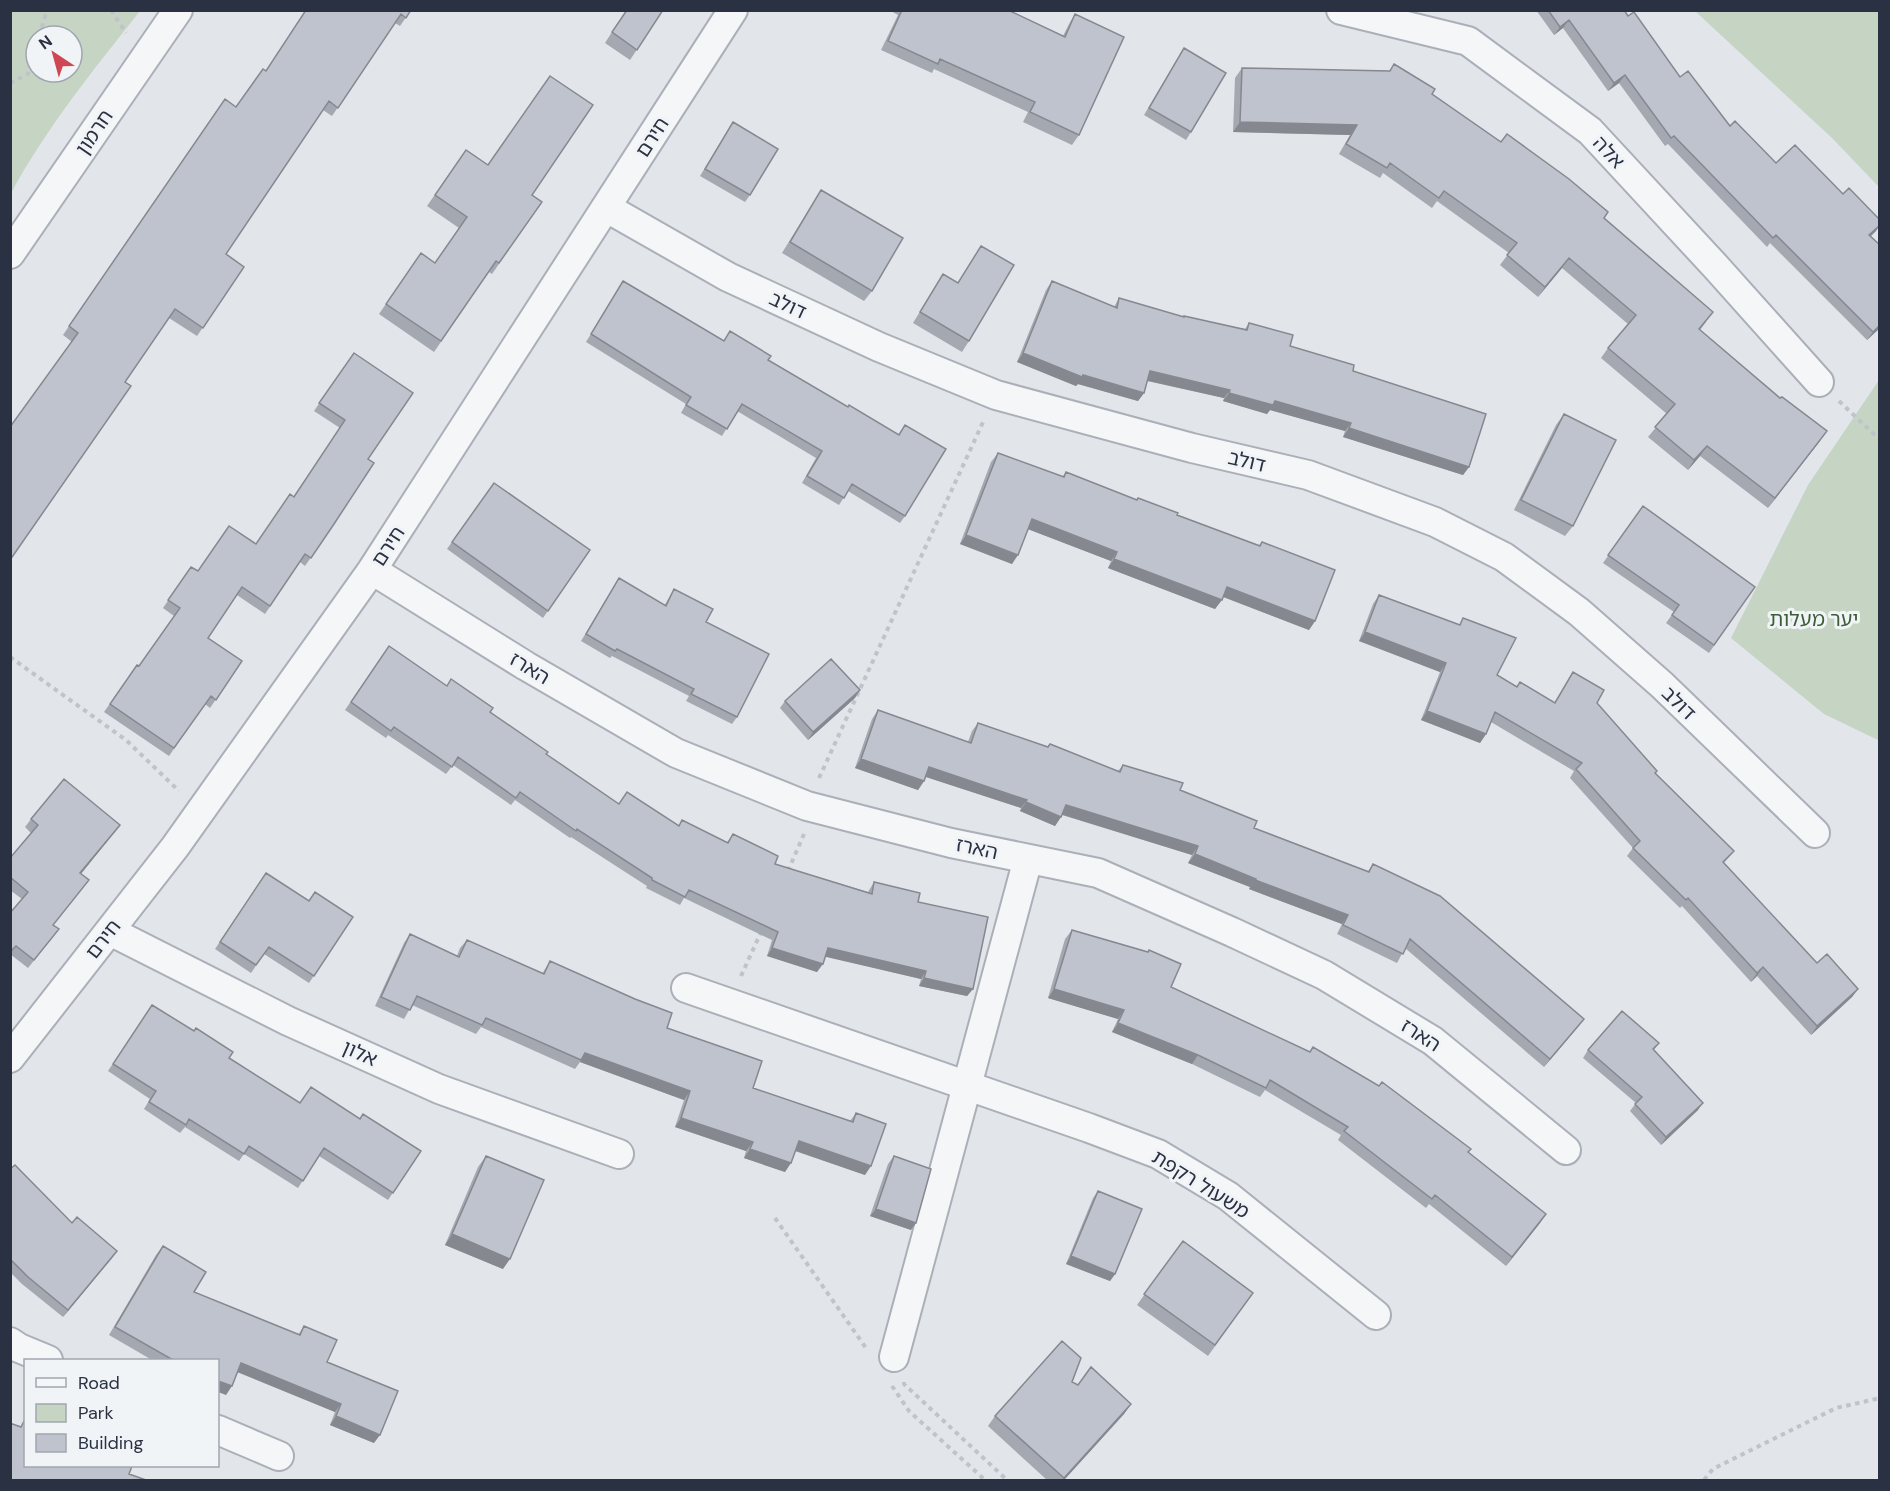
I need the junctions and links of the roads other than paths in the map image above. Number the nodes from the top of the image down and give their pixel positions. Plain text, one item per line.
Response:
1 (178, 10) edge
2 (733, 10) edge
3 (1341, 10) edge
4 (607, 208) junction
5 (10, 254) edge
6 (1819, 382) road end
7 (372, 570) junction
8 (1815, 833) dead end
9 (1028, 858) junction
10 (110, 931) junction
11 (686, 988) dead end
12 (10, 1058) edge
13 (967, 1086) junction
14 (1566, 1150) dead end
15 (619, 1154) dead end
16 (1376, 1315) dead end
17 (10, 1342) edge
18 (894, 1357) road end
19 (46, 1359) edge
20 (219, 1430) edge
21 (279, 1456) dead end

1 - 5 street, חרמון
2 - 4 street, חירם
3 - 6 street, אלה
4 - 7 street, חירם
4 - 8 street, דולב
7 - 9 street, הארז
7 - 10 street, חירם
9 - 13 street
9 - 14 street, הארז
10 - 12 street, חירם
10 - 15 street, אלון
11 - 13 street, משעול רקפת
13 - 16 street, משעול רקפת
13 - 18 street
17 - 19 street
20 - 21 street

